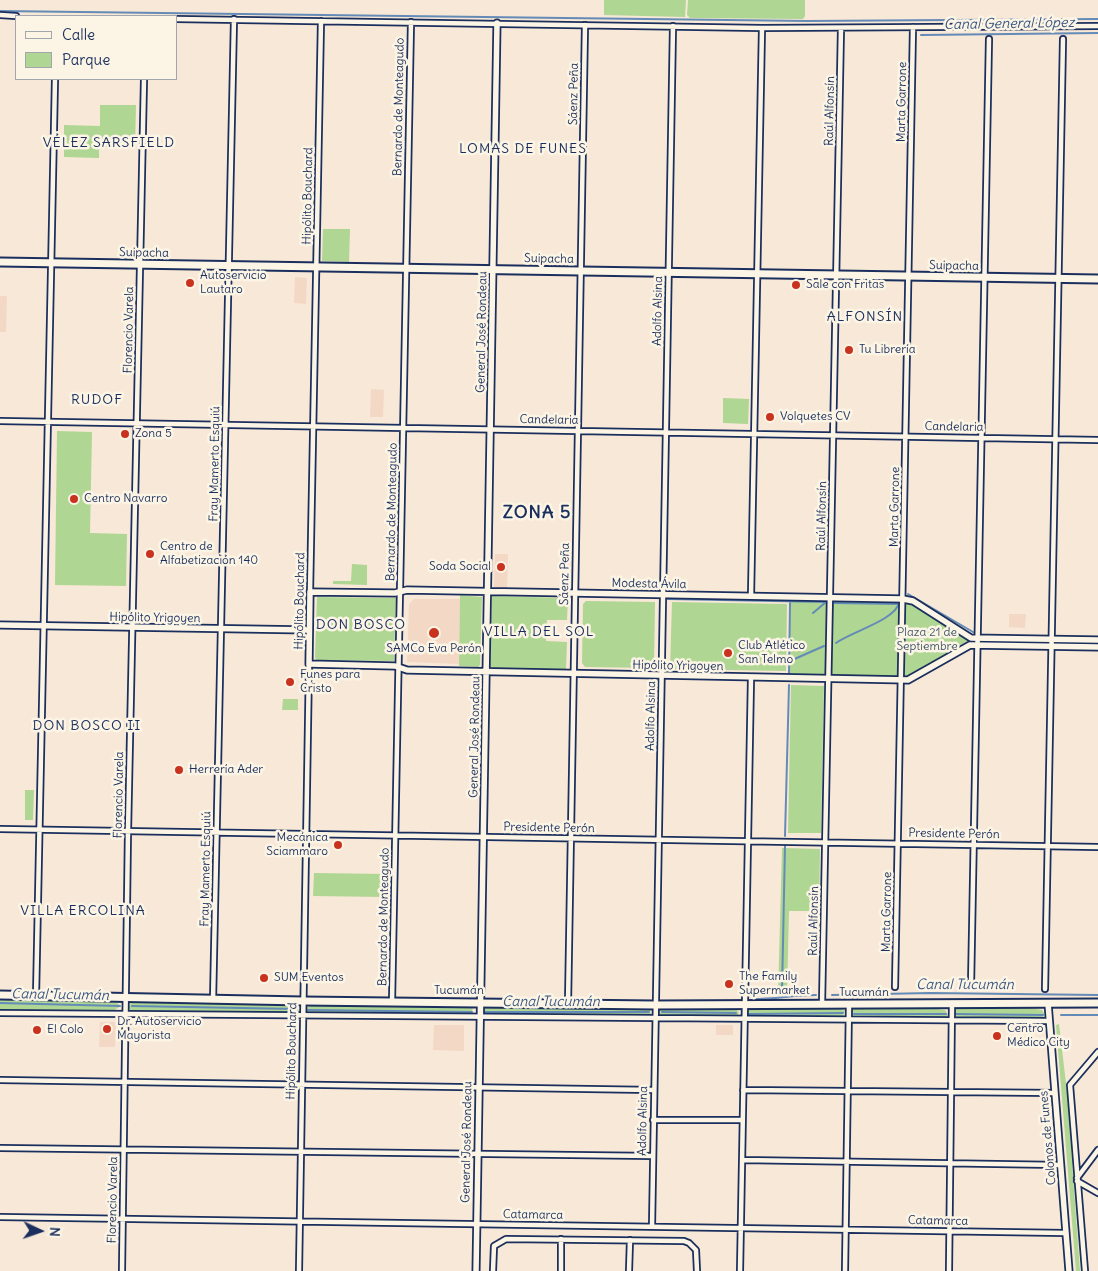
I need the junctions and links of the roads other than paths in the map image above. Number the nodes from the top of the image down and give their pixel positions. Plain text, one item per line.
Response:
1 (0, 16) edge
2 (15, 16) edge
3 (178, 19) edge
4 (234, 19) junction
5 (321, 21) junction
6 (411, 22) junction
7 (498, 23) junction
8 (585, 25) junction
9 (673, 26) junction
10 (1098, 26) edge
11 (913, 27) junction
12 (762, 28) junction
13 (841, 28) junction
14 (989, 39) dead end
15 (1062, 39) dead end
16 (55, 80) edge
17 (144, 80) edge
18 (0, 262) edge
19 (52, 262) junction
20 (140, 264) junction
21 (229, 266) junction
22 (316, 267) junction
23 (406, 269) junction
24 (493, 270) junction
25 (581, 271) junction
26 (669, 272) junction
27 (757, 274) junction
28 (836, 275) junction
29 (910, 276) junction
30 (984, 277) junction
31 (1058, 278) junction
32 (1098, 279) edge
33 (0, 421) edge
34 (48, 422) junction
35 (137, 423) junction
36 (226, 425) junction
37 (314, 426) junction
38 (404, 428) junction
39 (490, 429) junction
40 (578, 431) junction
41 (666, 432) junction
42 (754, 434) junction
43 (833, 435) junction
44 (907, 436) junction
45 (981, 438) junction
46 (1055, 439) junction
47 (1098, 440) edge
48 (310, 592) junction
49 (401, 592) junction
50 (487, 592) junction
51 (575, 593) junction
52 (663, 595) junction
53 (751, 596) junction
54 (830, 598) junction
55 (903, 599) junction
56 (0, 626) edge
57 (44, 626) junction
58 (132, 627) junction
59 (221, 629) junction
60 (309, 630) junction
61 (1098, 640) edge
62 (977, 642) junction
63 (1051, 643) junction
64 (1098, 647) edge
65 (308, 664) junction
66 (400, 668) junction
67 (486, 673) junction
68 (574, 674) junction
69 (661, 676) junction
70 (751, 678) junction
71 (829, 679) junction
72 (902, 680) junction
73 (0, 829) edge
74 (40, 830) junction
75 (128, 831) junction
76 (217, 832) junction
77 (306, 834) junction
78 (396, 835) junction
79 (483, 836) junction
80 (571, 838) junction
81 (658, 839) junction
82 (747, 841) junction
83 (826, 842) junction
84 (898, 843) junction
85 (974, 845) junction
86 (1047, 846) junction
87 (1098, 847) edge
88 (971, 985) dead end
89 (895, 987) dead end
90 (1044, 989) dead end
91 (0, 995) edge
92 (36, 996) junction
93 (126, 998) junction
94 (213, 1000) junction
95 (303, 1001) junction
96 (392, 1002) junction
97 (1048, 1002) junction
98 (479, 1003) junction
99 (952, 1003) junction
100 (1098, 1003) edge
101 (568, 1004) junction
102 (822, 1004) junction
103 (849, 1004) junction
104 (654, 1005) junction
105 (744, 1005) junction
106 (0, 1013) edge
107 (126, 1014) junction
108 (303, 1015) junction
109 (479, 1017) junction
110 (654, 1019) junction
111 (744, 1019) junction
112 (849, 1020) junction
113 (952, 1020) junction
114 (1049, 1021) junction
115 (1098, 1052) edge
116 (0, 1080) edge
117 (124, 1082) junction
118 (302, 1085) junction
119 (478, 1088) junction
120 (654, 1090) junction
121 (743, 1090) junction
122 (848, 1091) junction
123 (951, 1092) junction
124 (1055, 1093) junction
125 (653, 1120) junction
126 (742, 1120) junction
127 (0, 1148) edge
128 (124, 1150) junction
129 (1098, 1150) edge
130 (301, 1152) junction
131 (477, 1154) junction
132 (653, 1156) junction
133 (742, 1160) junction
134 (847, 1162) junction
135 (950, 1163) junction
136 (1060, 1165) junction
137 (1077, 1180) junction
138 (1098, 1192) edge
139 (0, 1218) edge
140 (122, 1219) junction
141 (300, 1221) junction
142 (476, 1224) junction
143 (652, 1226) junction
144 (741, 1228) junction
145 (846, 1230) junction
146 (949, 1231) junction
147 (1066, 1233) junction
148 (561, 1239) junction
149 (630, 1240) junction
150 (122, 1271) edge
151 (299, 1271) edge
152 (476, 1271) edge
153 (492, 1271) edge
154 (560, 1271) edge
155 (629, 1271) edge
156 (697, 1271) edge
157 (740, 1271) edge
158 (845, 1271) edge
159 (948, 1271) edge
160 (1069, 1271) edge
161 (1084, 1271) edge

1 - 2 street
3 - 4 street
4 - 5 street
4 - 21 street, Fray Mamerto Esquiú
5 - 6 street
5 - 22 street, Hipólito Bouchard
6 - 7 street
6 - 23 street, Bernardo de Monteagudo
7 - 8 street
7 - 24 street, General José Rondeau
8 - 9 street
8 - 25 street, Sáenz Peña
9 - 12 street
9 - 26 street, Adolfo Alsina
10 - 11 street
11 - 13 street
11 - 29 street, Marta Garrone
12 - 13 street
12 - 27 street
13 - 28 street, Raúl Alfonsín
14 - 30 street
15 - 31 street
16 - 19 street
17 - 20 street, Florencio Varela
18 - 19 main road, Suipacha
19 - 20 main road, Suipacha
19 - 34 street
20 - 21 main road, Suipacha
20 - 35 street, Florencio Varela
21 - 22 main road, Suipacha
21 - 36 street, Fray Mamerto Esquiú
22 - 23 main road, Suipacha
22 - 37 street, Hipólito Bouchard
23 - 24 main road, Suipacha
23 - 38 street, Bernardo de Monteagudo
24 - 25 main road, Suipacha
24 - 39 street, General José Rondeau
25 - 26 main road, Suipacha
25 - 40 street, Sáenz Peña
26 - 27 main road, Suipacha
26 - 41 street, Adolfo Alsina
27 - 28 main road, Suipacha
27 - 42 street
28 - 29 main road, Suipacha
28 - 43 street, Raúl Alfonsín
29 - 30 main road, Suipacha
29 - 44 street, Marta Garrone
30 - 31 main road, Suipacha
30 - 45 street
31 - 32 main road, Suipacha
31 - 46 street
33 - 34 street, Candelaria
34 - 35 street, Candelaria
34 - 57 street
35 - 36 street, Candelaria
35 - 58 street, Florencio Varela
36 - 37 street, Candelaria
36 - 59 street, Fray Mamerto Esquiú
37 - 38 street, Candelaria
37 - 48 street, Hipólito Bouchard
38 - 39 street, Candelaria
38 - 49 street, Bernardo de Monteagudo
39 - 40 street, Candelaria
39 - 50 street, General José Rondeau
40 - 41 street, Candelaria
40 - 51 street, Sáenz Peña
41 - 42 street, Candelaria
41 - 52 street, Adolfo Alsina
42 - 43 street, Candelaria
42 - 53 street
43 - 44 street, Candelaria
43 - 54 street, Raúl Alfonsín
44 - 45 street, Candelaria
44 - 55 street, Marta Garrone
45 - 46 street, Candelaria
45 - 62 street
46 - 47 street, Candelaria
46 - 63 street
48 - 49 street, Modesta Ávila
48 - 60 street, Hipólito Bouchard
49 - 50 street, Modesta Ávila
49 - 66 street, Bernardo de Monteagudo
50 - 51 street, Modesta Ávila
50 - 67 street, General José Rondeau
51 - 52 street, Modesta Ávila
51 - 68 street, Sáenz Peña
52 - 53 street, Modesta Ávila
52 - 69 street, Adolfo Alsina
53 - 54 street, Modesta Ávila
54 - 55 street, Modesta Ávila
54 - 71 street, Raúl Alfonsín
55 - 62 street, Modesta Ávila
55 - 72 street, Marta Garrone
56 - 57 street, Hipólito Yrigoyen
57 - 58 street, Hipólito Yrigoyen
57 - 74 street
58 - 59 street, Hipólito Yrigoyen
58 - 75 street, Florencio Varela
59 - 60 street, Hipólito Yrigoyen
59 - 76 street, Fray Mamerto Esquiú
60 - 65 street, Hipólito Bouchard
61 - 63 street, Hipólito Yrigoyen
62 - 63 street, Hipólito Yrigoyen
62 - 72 street, Hipólito Yrigoyen
62 - 85 street
63 - 64 street, Hipólito Yrigoyen
63 - 86 street
65 - 66 street, Hipólito Yrigoyen
65 - 77 street, Hipólito Bouchard
66 - 67 street, Hipólito Yrigoyen
66 - 78 street, Bernardo de Monteagudo
67 - 68 street, Hipólito Yrigoyen
67 - 79 street, General José Rondeau
68 - 69 street, Hipólito Yrigoyen
68 - 80 street, Sáenz Peña
69 - 70 street, Hipólito Yrigoyen
69 - 81 street, Adolfo Alsina
70 - 71 street, Hipólito Yrigoyen
70 - 82 street
71 - 72 street, Hipólito Yrigoyen
71 - 83 street, Raúl Alfonsín
72 - 84 street, Marta Garrone
73 - 74 street, Presidente Perón
74 - 75 street, Presidente Perón
74 - 92 street
75 - 76 street, Presidente Perón
75 - 93 street, Florencio Varela
76 - 77 street, Presidente Perón
76 - 94 street, Fray Mamerto Esquiú
77 - 78 street, Presidente Perón
77 - 95 street, Hipólito Bouchard
78 - 79 street, Presidente Perón
78 - 96 street, Bernardo de Monteagudo
79 - 80 street, Presidente Perón
79 - 98 street, General José Rondeau
80 - 81 street, Presidente Perón
80 - 101 street, Sáenz Peña
81 - 82 street, Presidente Perón
81 - 104 street, Adolfo Alsina
82 - 83 street, Presidente Perón
82 - 105 street
83 - 84 street, Presidente Perón
83 - 102 street, Raúl Alfonsín
84 - 85 street, Presidente Perón
84 - 89 street, Marta Garrone
85 - 86 street, Presidente Perón
85 - 88 street
86 - 87 street, Presidente Perón
86 - 90 street
91 - 92 main road, Tucumán
92 - 93 main road, Tucumán
93 - 94 main road, Tucumán
93 - 107 street, Florencio Varela
94 - 95 main road, Tucumán
95 - 96 main road, Tucumán
95 - 108 street, Hipólito Bouchard
96 - 98 main road, Tucumán
97 - 99 main road, Tucumán
97 - 100 main road, Tucumán
97 - 114 street, Colonos de Funes
98 - 101 main road, Tucumán
98 - 109 street, General José Rondeau
99 - 103 main road, Tucumán
99 - 113 street
101 - 104 main road, Tucumán
102 - 103 main road, Tucumán
102 - 105 main road, Tucumán
103 - 112 street
104 - 105 main road, Tucumán
104 - 110 street, Adolfo Alsina
105 - 111 street
106 - 107 street, Tucumán
107 - 108 street, Tucumán
107 - 117 street, Florencio Varela
108 - 109 street, Tucumán
108 - 118 street, Hipólito Bouchard
109 - 110 street, Tucumán
109 - 119 street, General José Rondeau
110 - 111 street, Tucumán
110 - 120 street, Adolfo Alsina
111 - 112 street, Tucumán
111 - 121 street
112 - 113 street, Tucumán
112 - 122 street
113 - 114 street, Tucumán
113 - 123 street
114 - 124 street, Colonos de Funes
115 - 137 street
116 - 117 street
117 - 118 street
117 - 128 street, Florencio Varela
118 - 119 street
118 - 130 street, Hipólito Bouchard
119 - 120 street
119 - 131 street, General José Rondeau
120 - 125 street, Adolfo Alsina
121 - 122 street
121 - 126 street
122 - 123 street
122 - 134 street
123 - 124 street
123 - 135 street
124 - 136 street, Colonos de Funes
125 - 126 street
125 - 132 street, Adolfo Alsina
126 - 133 street
127 - 128 street
128 - 130 street
128 - 140 street, Florencio Varela
129 - 137 street
130 - 131 street
130 - 141 street, Hipólito Bouchard
131 - 132 street
131 - 142 street, General José Rondeau
132 - 143 street, Adolfo Alsina
133 - 134 street
133 - 144 street
134 - 135 street
134 - 145 street
135 - 136 street
135 - 146 street
136 - 147 street, Colonos de Funes
137 - 138 street
137 - 161 street
139 - 140 street, Catamarca
140 - 141 street, Catamarca
140 - 150 street, Florencio Varela
141 - 142 street, Catamarca
141 - 151 street, Hipólito Bouchard
142 - 143 street, Catamarca
142 - 152 street, General José Rondeau
143 - 144 street, Catamarca
144 - 145 street, Catamarca
144 - 157 street
145 - 146 street, Catamarca
145 - 158 street
146 - 147 street, Catamarca
146 - 159 street
147 - 160 street, Colonos de Funes
148 - 149 street
148 - 153 street
148 - 154 street
149 - 155 street
149 - 156 street

